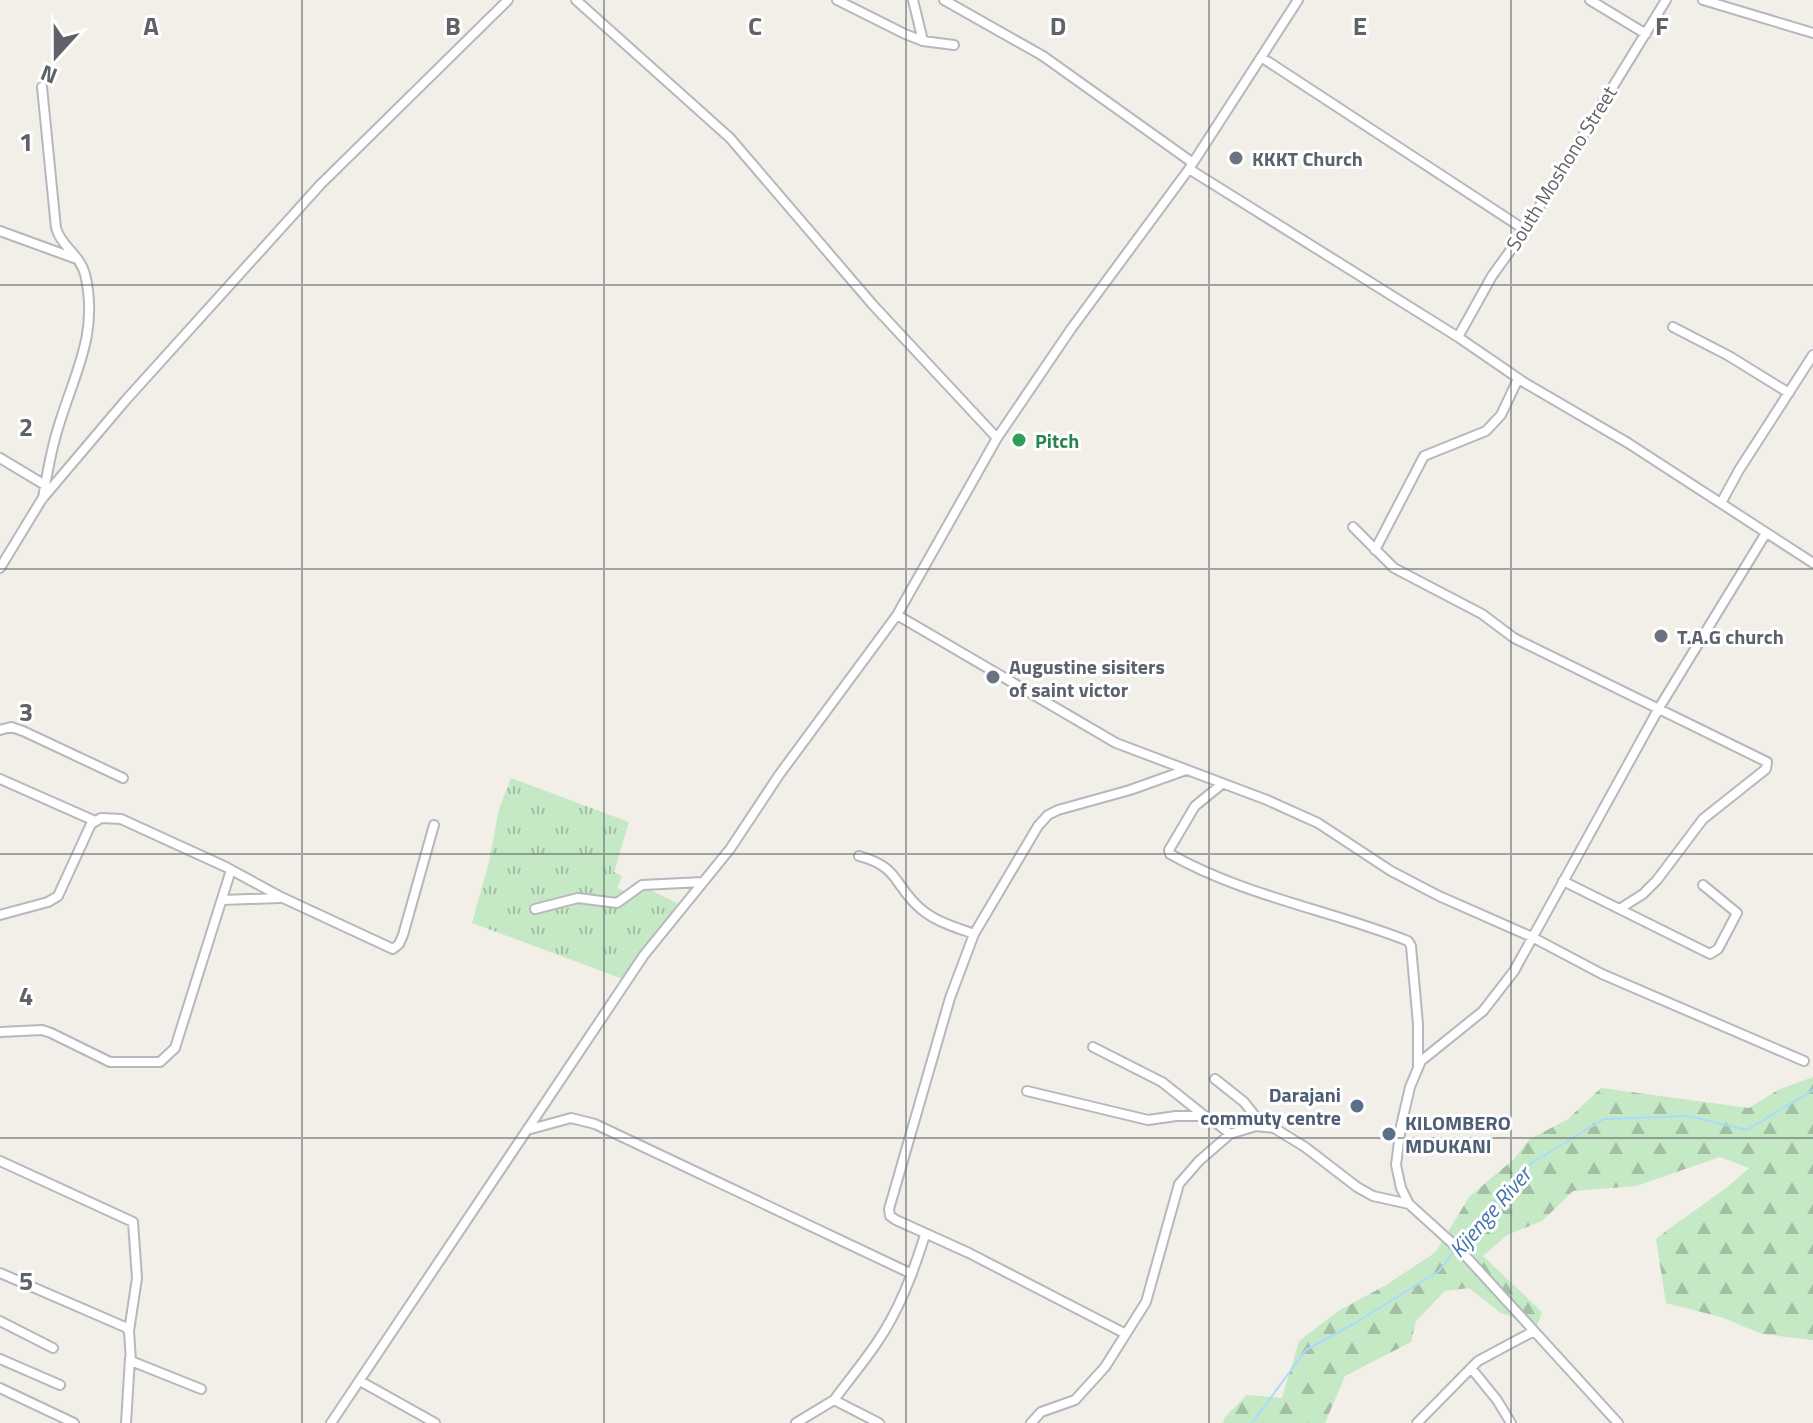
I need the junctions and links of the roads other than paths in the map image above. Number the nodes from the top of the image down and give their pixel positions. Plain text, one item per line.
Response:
1 (508, 0) edge
2 (576, 0) edge
3 (837, 0) edge
4 (913, 0) edge
5 (944, 0) edge
6 (1298, 0) edge
7 (1590, 0) edge
8 (1666, 0) edge
9 (1703, 0) edge
10 (1813, 33) edge
11 (1646, 34) junction
12 (923, 41) junction
13 (954, 45) dead end
14 (1261, 57) junction
15 (42, 87) dead end
16 (1191, 166) junction
17 (1525, 230) junction
18 (0, 231) edge
19 (79, 260) junction
20 (1673, 327) dead end
21 (1458, 337) junction
22 (1813, 355) edge
23 (1518, 379) junction
24 (1789, 393) junction
25 (997, 438) junction
26 (0, 458) edge
27 (45, 485) junction
28 (42, 499) junction
29 (1721, 503) junction
30 (1353, 527) dead end
31 (1766, 533) junction
32 (1375, 550) junction
33 (1813, 563) edge
34 (0, 568) edge
35 (897, 615) junction
36 (1659, 708) junction
37 (0, 730) edge
38 (1187, 770) junction
39 (123, 778) dead end
40 (0, 779) edge
41 (1222, 784) junction
42 (95, 821) junction
43 (434, 825) dead end
44 (859, 856) dead end
45 (231, 870) junction
46 (1563, 881) junction
47 (703, 882) junction
48 (1703, 885) dead end
49 (281, 897) junction
50 (222, 900) junction
51 (1621, 908) junction
52 (535, 909) dead end
53 (0, 915) edge
54 (974, 934) junction
55 (1532, 937) junction
56 (0, 1032) edge
57 (1093, 1047) dead end
58 (1804, 1061) dead end
59 (1418, 1067) junction
60 (1215, 1079) dead end
61 (1027, 1091) dead end
62 (1207, 1118) junction
63 (1263, 1126) junction
64 (527, 1130) junction
65 (1230, 1134) junction
66 (0, 1161) edge
67 (1409, 1204) junction
68 (925, 1235) junction
69 (0, 1273) edge
70 (912, 1274) junction
71 (0, 1321) edge
72 (129, 1331) junction
73 (1534, 1331) junction
74 (1126, 1334) junction
75 (53, 1348) dead end
76 (130, 1358) junction
77 (0, 1359) edge
78 (1471, 1368) junction
79 (360, 1381) junction
80 (60, 1385) dead end
81 (0, 1388) edge
82 (201, 1389) dead end
83 (834, 1400) junction
84 (56, 1419) edge
85 (1033, 1420) edge
86 (74, 1423) edge
87 (126, 1423) edge
88 (331, 1423) edge
89 (435, 1423) edge
90 (796, 1423) edge
91 (879, 1423) edge
92 (1047, 1423) edge
93 (1417, 1423) edge
94 (1511, 1423) edge
95 (1618, 1423) edge

1 - 28 street
2 - 25 street
3 - 12 street
4 - 12 street
5 - 16 street
6 - 14 street
7 - 11 street
8 - 11 street, South Moshono Street
9 - 10 street
11 - 17 street, South Moshono Street
12 - 13 street
14 - 16 street
14 - 17 street
15 - 19 street
16 - 21 street
16 - 25 street
17 - 21 street, South Moshono Street
18 - 19 street
19 - 27 street
20 - 24 street
21 - 23 street
22 - 24 street
23 - 29 street
23 - 32 street
24 - 29 street
25 - 35 street
26 - 27 street
27 - 28 street
28 - 34 street
29 - 31 street
30 - 32 street
31 - 33 street
31 - 36 street
32 - 36 street
35 - 38 street
35 - 47 street
36 - 46 street
36 - 51 street
37 - 39 street
38 - 41 street
38 - 54 street
40 - 42 street
41 - 55 street
41 - 59 street
42 - 45 street
42 - 53 street
43 - 49 street
44 - 54 street
45 - 49 street
45 - 50 street
46 - 51 street
46 - 55 street
47 - 52 street
47 - 64 street
48 - 51 street
49 - 50 street
50 - 56 street
54 - 68 street
55 - 58 street
55 - 59 street
57 - 62 street
59 - 67 street
60 - 63 street
61 - 62 street
62 - 65 street
63 - 65 street
63 - 67 street
64 - 70 street
64 - 79 street
65 - 74 street
66 - 72 street
67 - 73 street
68 - 70 street
68 - 74 street
69 - 72 street
70 - 83 street
71 - 75 street
72 - 76 street
73 - 78 street
73 - 95 street
74 - 85 street
76 - 82 street
76 - 87 street
77 - 80 street
78 - 93 street
78 - 94 street
79 - 88 street
79 - 89 street
81 - 84 street
83 - 90 street
83 - 91 street
84 - 86 street
85 - 92 street

